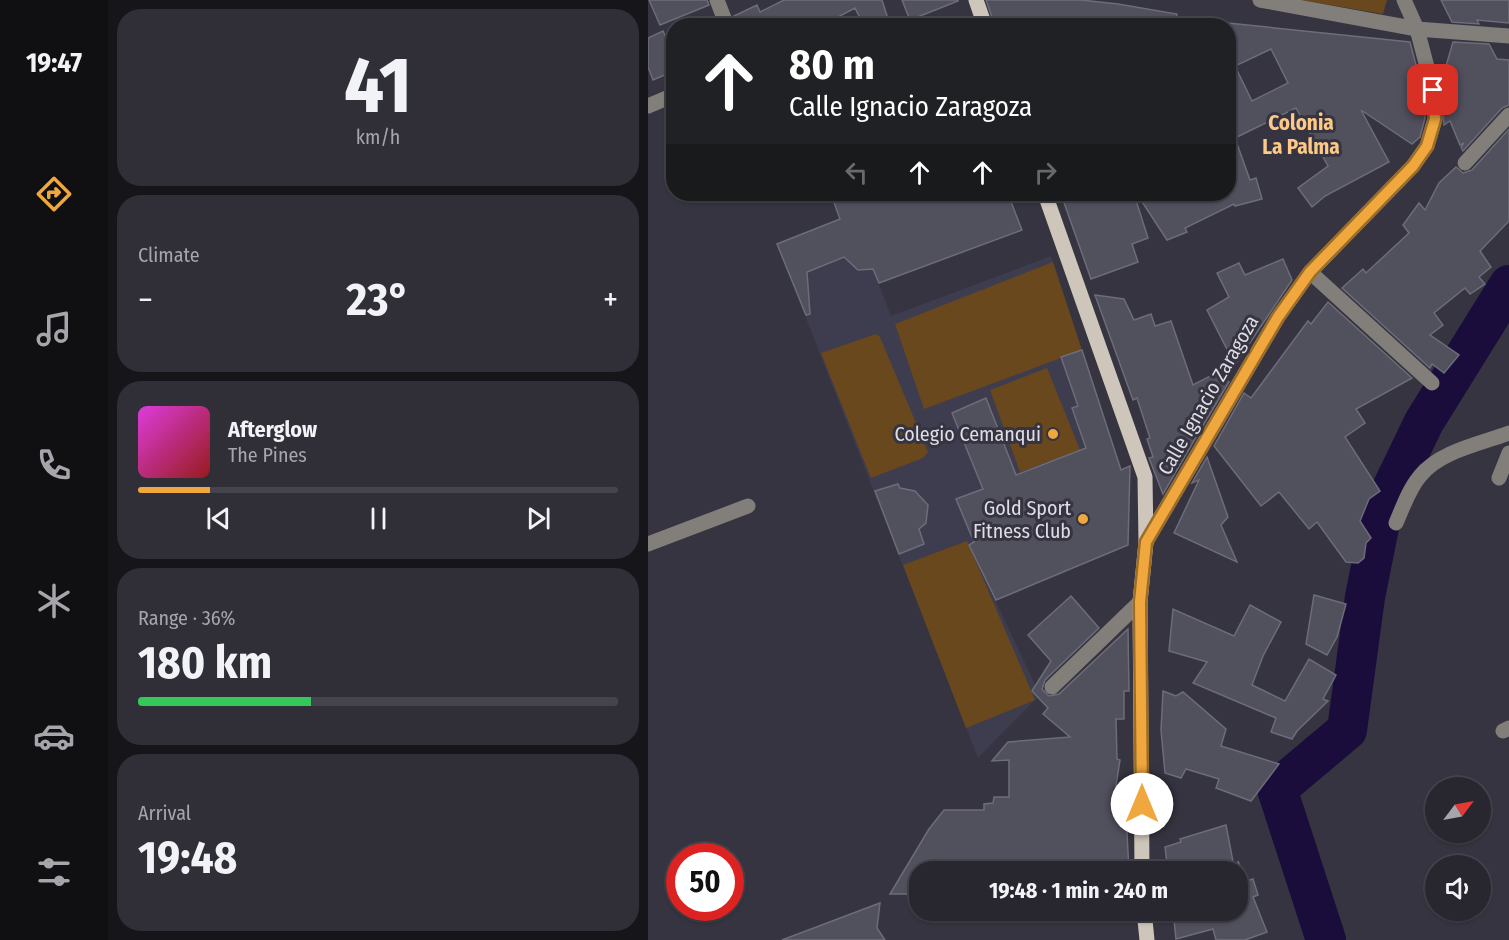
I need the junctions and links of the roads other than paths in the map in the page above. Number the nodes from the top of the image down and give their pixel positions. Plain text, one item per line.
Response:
1 (717, 0) edge
2 (976, 0) edge
3 (1260, 0) edge
4 (1404, 0) edge
5 (724, 18) edge
6 (982, 18) edge
7 (1417, 29) junction
8 (1506, 32) edge
9 (666, 98) edge
10 (648, 106) edge
11 (1509, 115) edge
12 (1465, 163) dead end
13 (1047, 201) edge
14 (1310, 272) junction
15 (1432, 383) dead end
16 (1509, 433) edge
17 (1509, 453) edge
18 (1499, 478) dead end
19 (748, 506) dead end
20 (1396, 522) dead end
21 (1146, 542) junction
22 (648, 544) edge
23 (1140, 602) junction
24 (1052, 687) dead end
25 (1142, 861) edge
26 (1145, 921) edge
27 (1147, 940) edge

1 - 5 street
2 - 6 main road
3 - 7 street
4 - 7 street, Calle Ignacio Zaragoza
7 - 8 street
7 - 14 street, Calle Ignacio Zaragoza
9 - 10 street
11 - 12 street
13 - 21 main road
14 - 15 street
14 - 21 street, Calle Ignacio Zaragoza
16 - 20 street
17 - 18 street
19 - 22 street
21 - 23 main road
23 - 24 street
23 - 25 main road
26 - 27 main road

